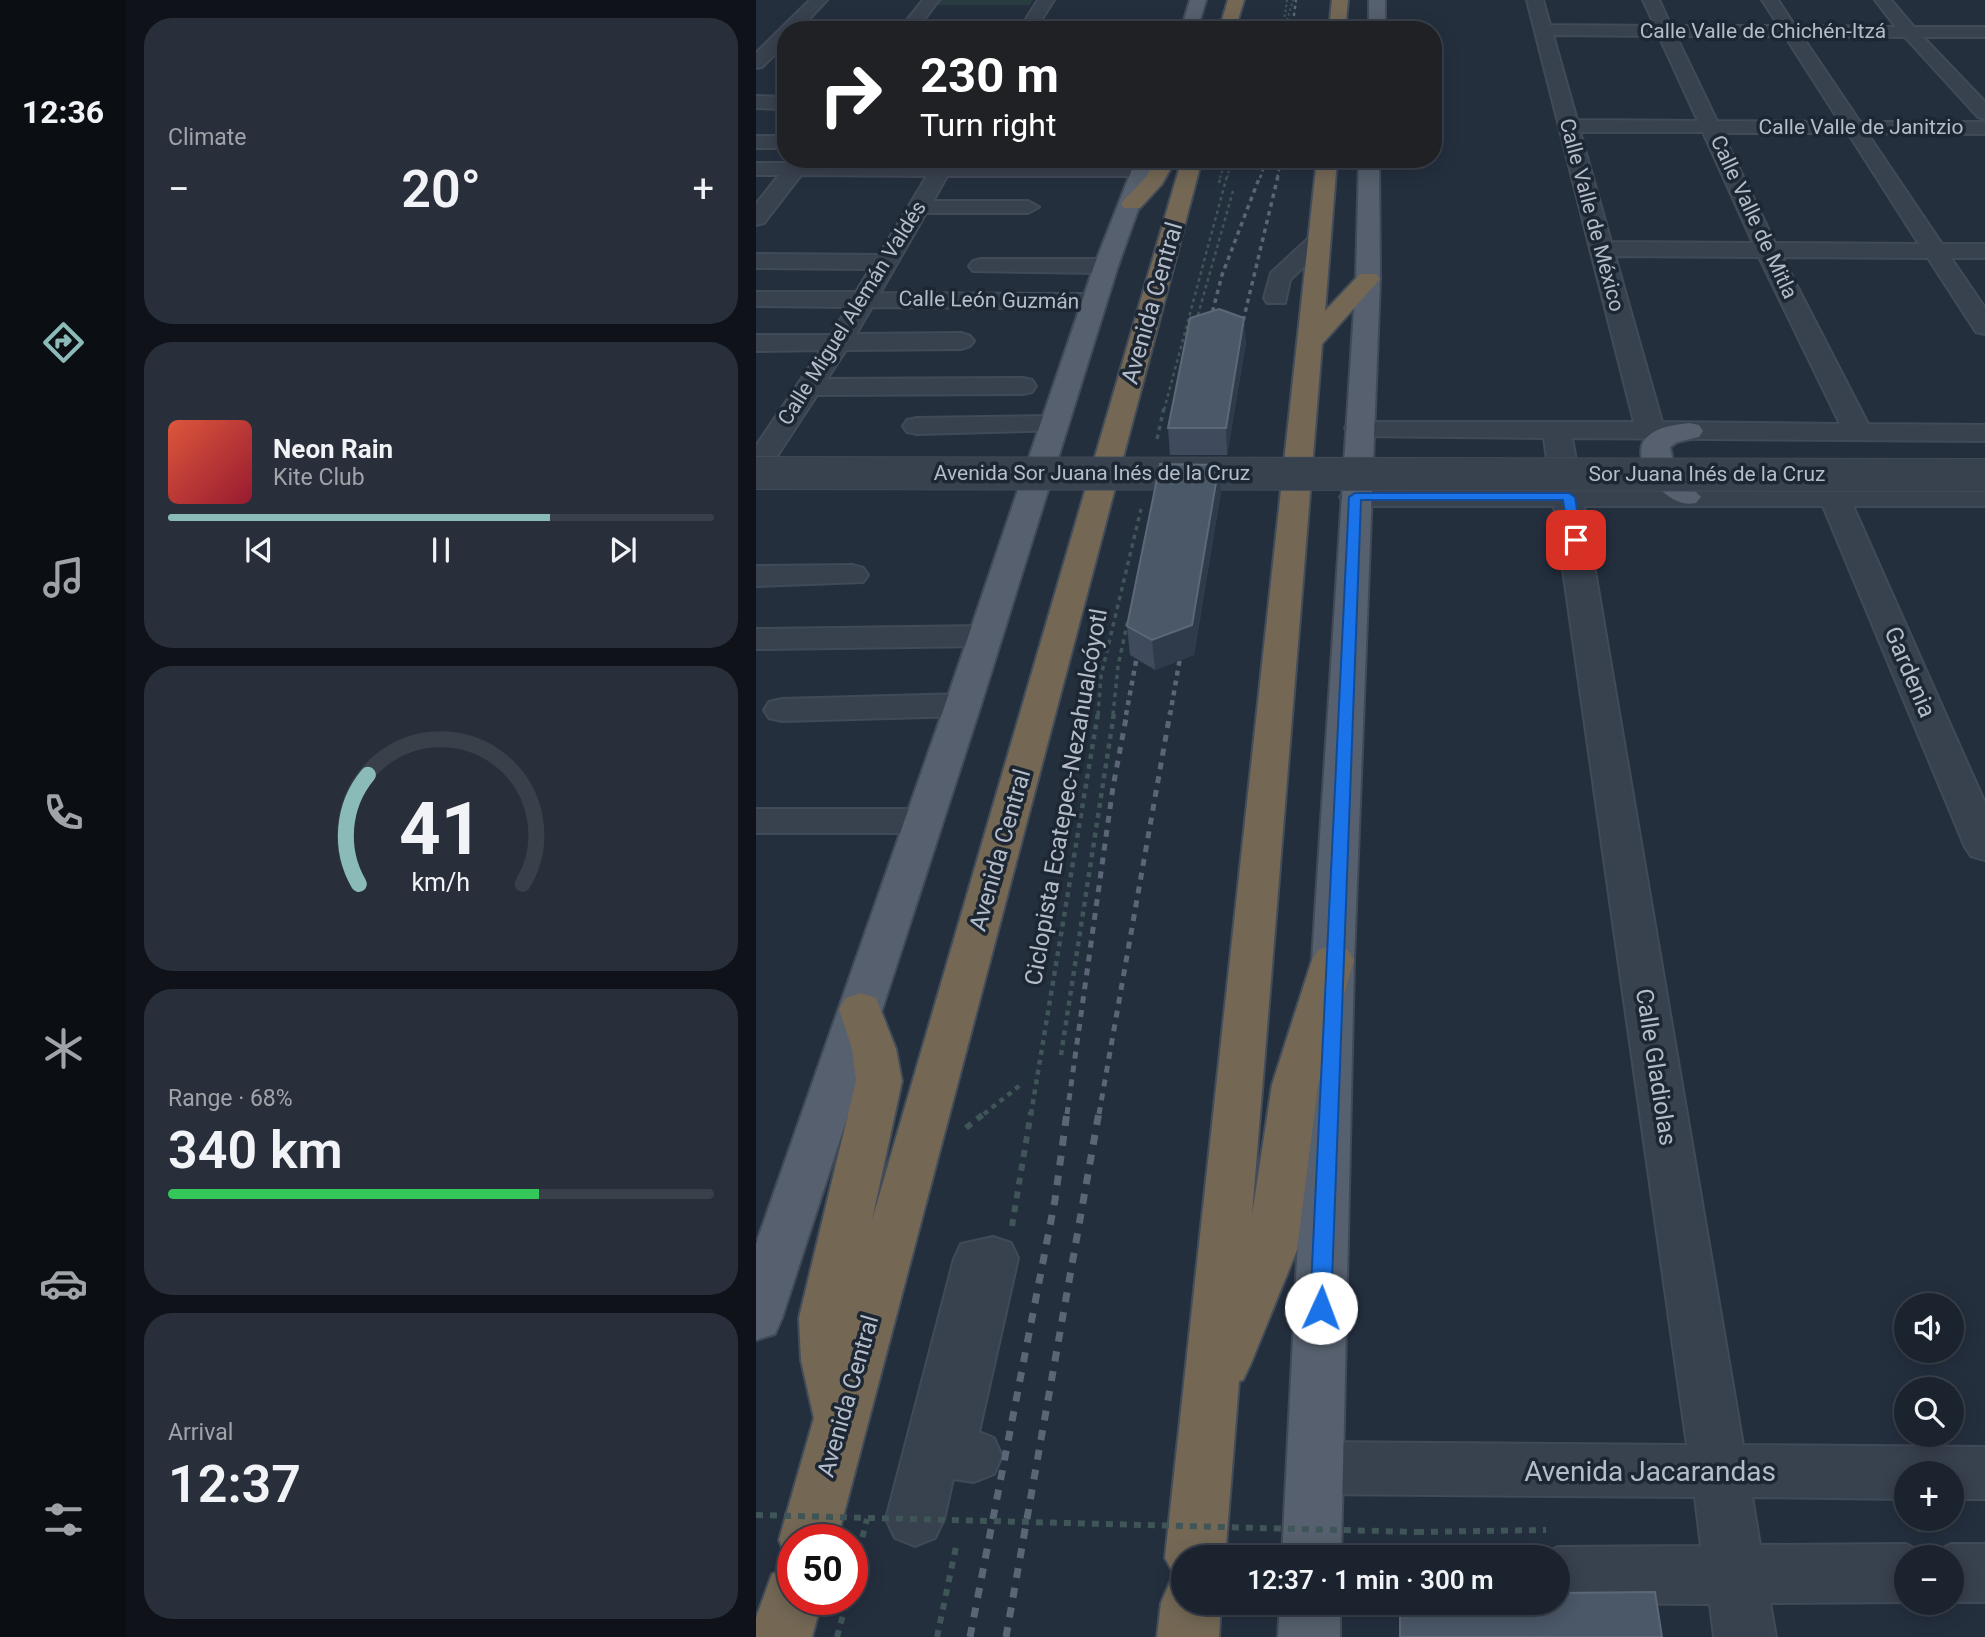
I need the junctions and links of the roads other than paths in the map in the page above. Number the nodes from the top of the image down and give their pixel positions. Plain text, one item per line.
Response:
1 (819, 0) edge
2 (931, 0) edge
3 (1046, 0) edge
4 (1198, 0) edge
5 (1236, 0) edge
6 (1340, 0) edge
7 (1377, 0) edge
8 (1535, 0) edge
9 (1651, 0) edge
10 (1770, 0) edge
11 (1883, 0) edge
12 (797, 21) edge
13 (914, 21) edge
14 (1033, 21) edge
15 (1192, 21) edge
16 (1230, 21) edge
17 (1338, 21) edge
18 (1377, 21) edge
19 (1542, 33) junction
20 (1665, 33) junction
21 (1791, 33) junction
22 (1911, 34) junction
23 (1985, 34) edge
24 (777, 41) edge
25 (756, 63) edge
26 (756, 73) edge
27 (776, 73) dead end
28 (756, 102) edge
29 (777, 103) edge
30 (1985, 113) edge
31 (1568, 126) junction
32 (1712, 126) junction
33 (1855, 128) junction
34 (1985, 128) edge
35 (756, 142) edge
36 (777, 142) edge
37 (777, 167) edge
38 (796, 168) edge
39 (941, 168) edge
40 (1034, 168) edge
41 (1326, 168) edge
42 (1369, 168) edge
43 (756, 169) edge
44 (1205, 171) edge
45 (1147, 173) edge
46 (918, 207) junction
47 (1028, 207) dead end
48 (760, 208) edge
49 (1319, 241) junction
50 (1985, 251) edge
51 (1770, 254) junction
52 (1605, 255) junction
53 (1940, 256) junction
54 (756, 261) edge
55 (1985, 261) edge
56 (884, 262) junction
57 (981, 266) dead end
58 (1107, 266) junction
59 (1368, 279) junction
60 (863, 298) junction
61 (1276, 298) dead end
62 (756, 299) edge
63 (1095, 301) junction
64 (1985, 327) edge
65 (839, 340) junction
66 (961, 341) dead end
67 (756, 343) edge
68 (1308, 344) junction
69 (1023, 386) dead end
70 (808, 387) junction
71 (1054, 424) junction
72 (917, 426) dead end
73 (1359, 428) junction
74 (1440, 429) junction
75 (1482, 429) junction
76 (1517, 430) junction
77 (1557, 430) junction
78 (1600, 430) junction
79 (1650, 430) junction
80 (1689, 431) junction
81 (1859, 433) junction
82 (1985, 433) edge
83 (757, 470) edge
84 (972, 474) dead end
85 (1985, 475) edge
86 (1436, 485) junction
87 (1355, 497) junction
88 (1487, 497) junction
89 (1524, 497) junction
90 (1569, 497) junction
91 (1613, 497) junction
92 (1686, 497) junction
93 (1835, 497) junction
94 (1985, 497) edge
95 (852, 575) dead end
96 (756, 576) edge
97 (985, 636) junction
98 (756, 639) edge
99 (963, 705) junction
100 (782, 710) dead end
101 (756, 821) edge
102 (923, 821) junction
103 (1985, 847) edge
104 (1333, 960) junction
105 (861, 1009) junction
106 (759, 1302) edge
107 (1209, 1397) junction
108 (842, 1418) junction
109 (960, 1454) dead end
110 (1315, 1468) junction
111 (1718, 1472) junction
112 (1985, 1473) edge
113 (915, 1518) road end
114 (812, 1524) edge
115 (1196, 1545) edge
116 (1312, 1545) edge
117 (1570, 1555) edge
118 (1894, 1573) edge
119 (1964, 1573) edge
120 (1985, 1573) edge
121 (1735, 1575) junction
122 (787, 1615) edge
123 (1190, 1615) edge
124 (1309, 1615) edge
125 (781, 1637) edge
126 (1188, 1637) edge
127 (1308, 1637) edge
128 (1745, 1637) edge

1 - 12 street
2 - 13 street
3 - 14 street
4 - 15 main road
5 - 16 highway
6 - 17 highway
7 - 18 main road
8 - 19 street, Calle Valle de México
9 - 20 street, Calle Valle de Mitla
10 - 21 street
11 - 22 street
19 - 20 street, Calle Valle de Chichén-Itzá
19 - 31 street, Calle Valle de México
20 - 21 street, Calle Valle de Chichén-Itzá
20 - 32 street, Calle Valle de Mitla
21 - 22 street, Calle Valle de Chichén-Itzá
21 - 33 street
22 - 23 street, Calle Valle de Chichén-Itzá
22 - 30 street
24 - 25 street
26 - 27 street
28 - 29 street
31 - 32 street, Calle Valle de Janitzio
31 - 52 street, Calle Valle de México
32 - 33 street, Calle Valle de Janitzio
32 - 51 street, Calle Valle de Mitla
33 - 34 street, Calle Valle de Janitzio
33 - 53 street
35 - 36 street
37 - 43 street
38 - 48 street
39 - 46 street, Calle Miguel Alemán Valdés
40 - 45 street
41 - 49 highway
42 - 59 main road
44 - 108 highway, Avenida Central
45 - 58 main road, Avenida Central
46 - 47 street
46 - 56 street, Calle Miguel Alemán Valdés
49 - 61 street
49 - 68 highway
50 - 53 street
51 - 52 street
51 - 53 street
51 - 81 street, Calle Valle de Mitla
52 - 79 street, Calle Valle de México
53 - 55 street
53 - 64 street
54 - 56 street
56 - 60 street, Calle Miguel Alemán Valdés
57 - 58 street
58 - 63 main road, Avenida Central
59 - 68 highway
59 - 73 main road
60 - 62 street, Calle León Guzmán
60 - 63 street, Calle León Guzmán
60 - 65 street, Calle Miguel Alemán Valdés
63 - 71 main road, Avenida Central
65 - 66 street
65 - 67 street
65 - 70 street, Calle Miguel Alemán Valdés
68 - 107 highway
69 - 70 street
70 - 83 street, Calle Miguel Alemán Valdés
71 - 72 street
71 - 97 main road, Avenida Central
73 - 74 street
73 - 87 main road
74 - 75 street
74 - 86 street
75 - 76 street
75 - 88 street
76 - 77 street
76 - 89 street
77 - 78 street
77 - 90 street, Calle Gladiolas
78 - 79 street
78 - 91 street
79 - 80 street
80 - 81 street
80 - 92 main road
81 - 82 street
83 - 84 street, Avenida Sor Juana Inés de la Cruz
83 - 86 street, Avenida Sor Juana Inés de la Cruz, bridge
85 - 86 street, Sor Juana Inés de la Cruz, bridge
86 - 87 street
86 - 88 street
87 - 104 main road
88 - 89 street
89 - 90 street
90 - 91 street
90 - 111 street, Calle Gladiolas
91 - 92 street
92 - 93 street
93 - 94 street
93 - 103 street, Gardenia
95 - 96 street
97 - 98 street
97 - 99 main road, Avenida Central
99 - 100 street
99 - 102 main road, Avenida Central
101 - 102 street
102 - 105 main road, Avenida Central
104 - 107 highway
104 - 110 main road
105 - 106 main road, Avenida Central
105 - 108 highway
107 - 115 highway
108 - 114 highway, Avenida Central
109 - 113 street
110 - 111 street, Avenida Jacarandas
110 - 116 main road
111 - 112 street, Avenida Jacarandas
111 - 121 street, Calle Gladiolas
117 - 121 street
118 - 121 street
119 - 120 street
121 - 128 street, Calle Gladiolas
122 - 125 highway
123 - 126 highway
124 - 127 main road

